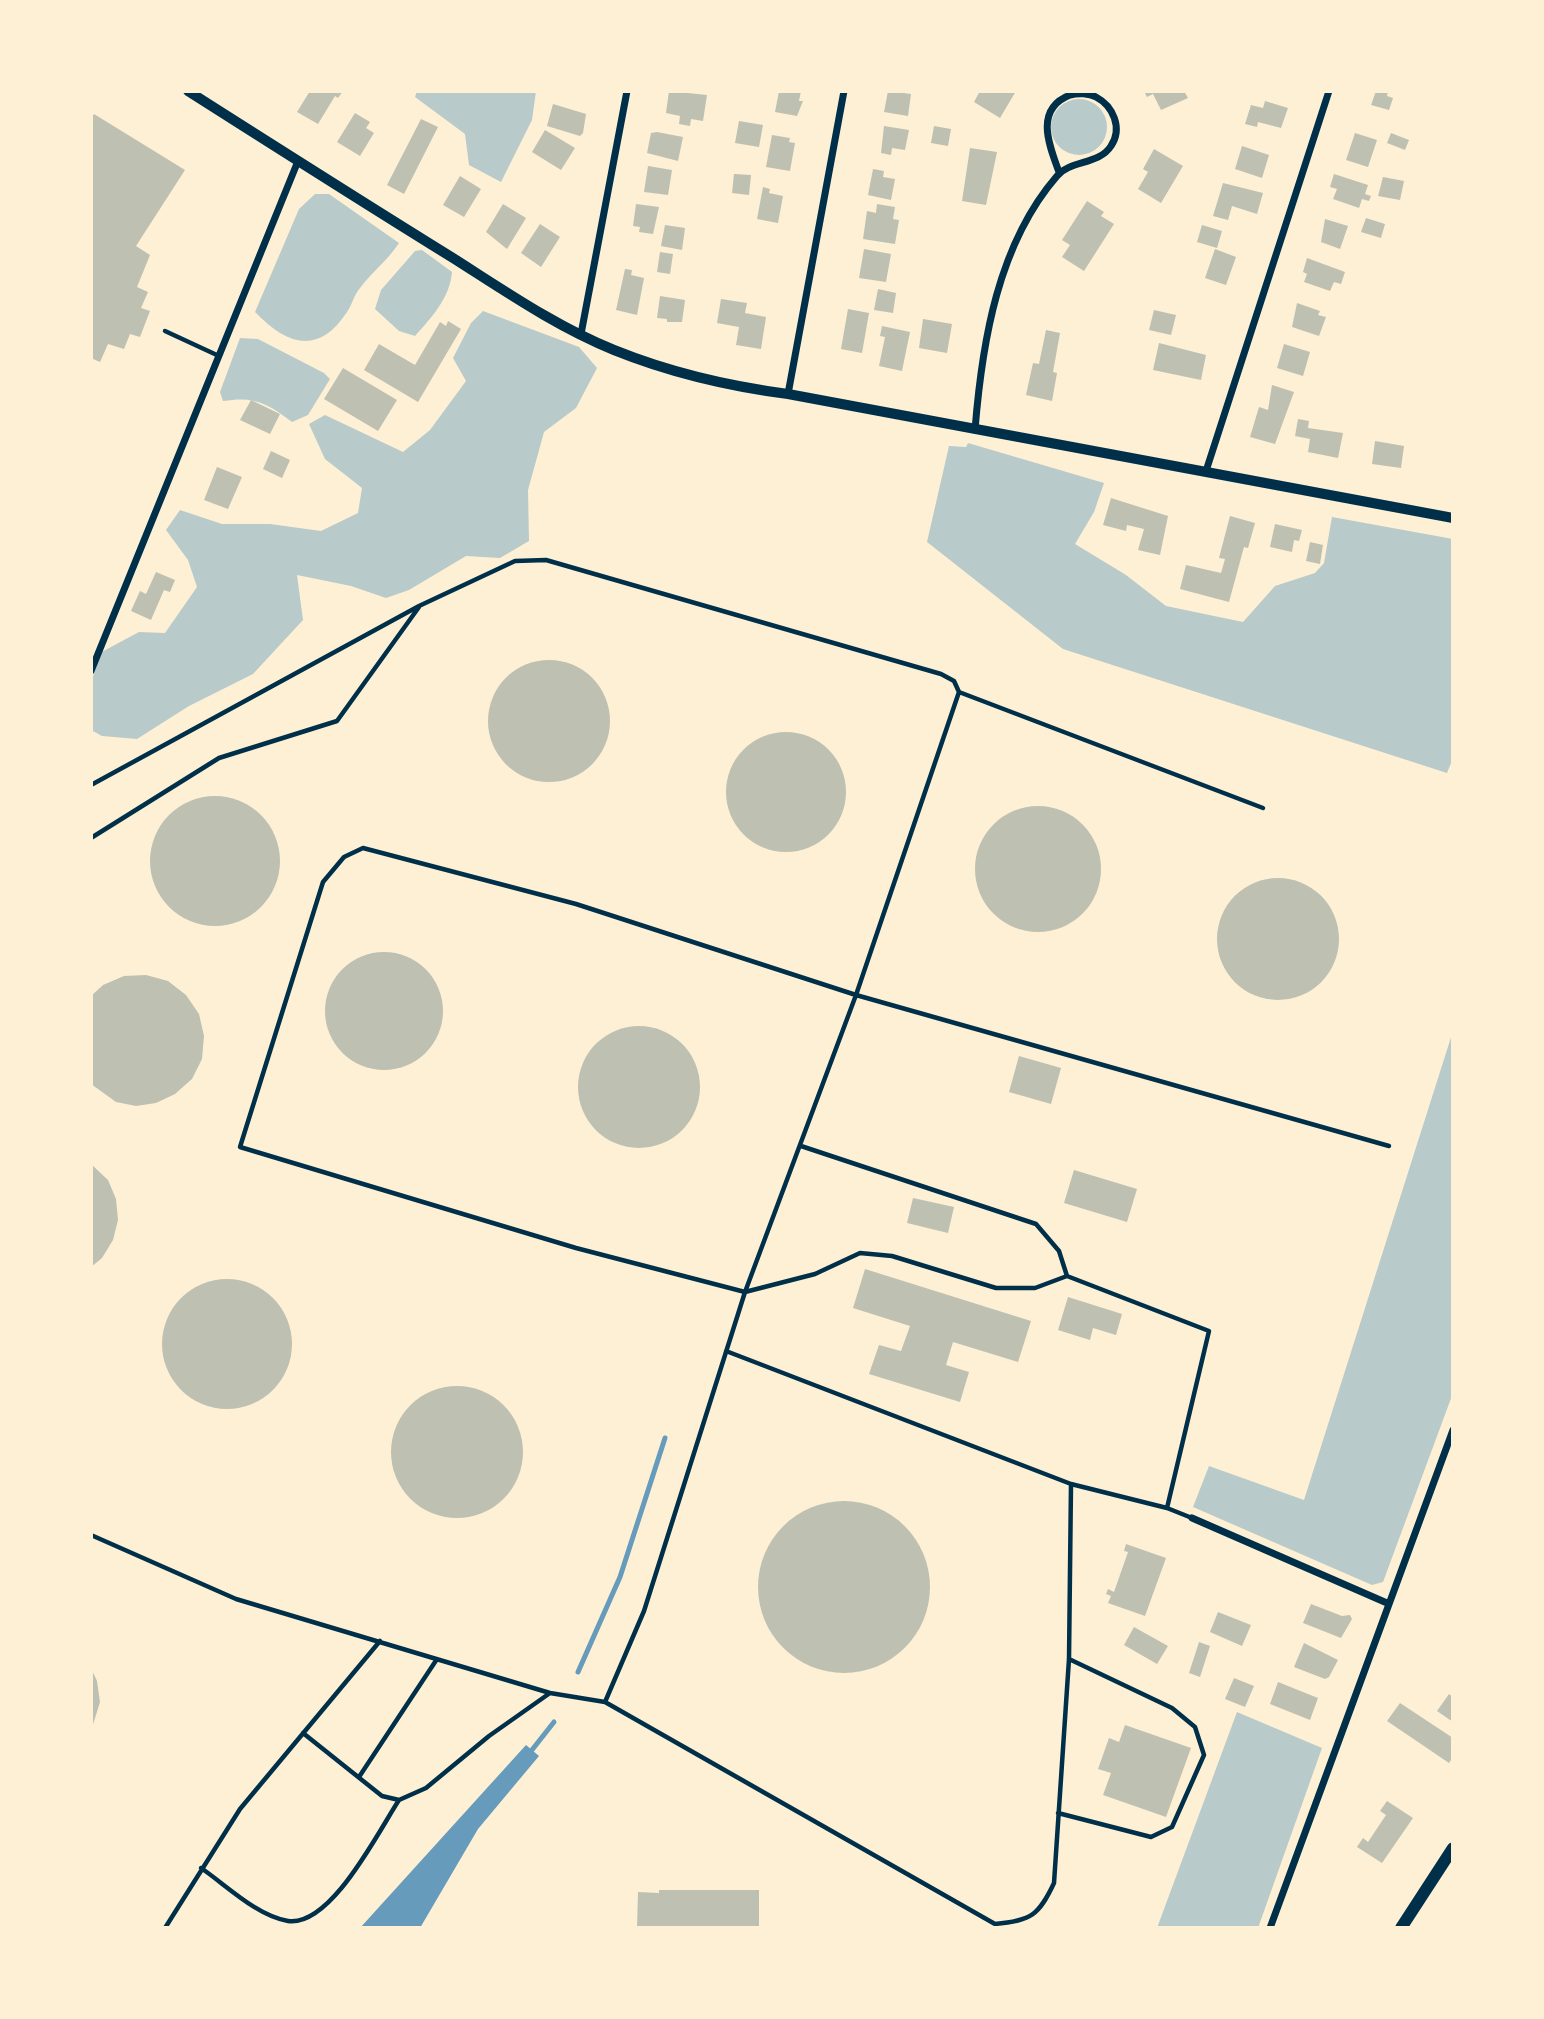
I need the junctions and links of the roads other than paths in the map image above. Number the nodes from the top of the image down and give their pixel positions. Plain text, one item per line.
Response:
1 (188, 91) edge
2 (627, 91) edge
3 (844, 91) edge
4 (1329, 91) edge
5 (298, 161) junction
6 (1059, 172) junction
7 (165, 331) dead end
8 (581, 334) junction
9 (219, 356) junction
10 (788, 394) junction
11 (975, 430) junction
12 (1206, 471) junction
13 (1453, 518) edge
14 (419, 606) junction
15 (91, 671) edge
16 (959, 692) junction
17 (91, 785) edge
18 (1263, 808) dead end
19 (91, 838) edge
20 (856, 995) junction
21 (801, 1146) junction
22 (1389, 1146) dead end
23 (1066, 1276) junction
24 (745, 1292) junction
25 (726, 1351) junction
26 (1453, 1430) edge
27 (1071, 1484) junction
28 (1167, 1508) junction
29 (1192, 1518) joint
30 (91, 1535) edge
31 (1387, 1603) junction
32 (380, 1641) junction
33 (437, 1659) junction
34 (1069, 1659) junction
35 (550, 1693) junction
36 (605, 1702) junction
37 (303, 1734) junction
38 (359, 1777) junction
39 (399, 1800) junction
40 (1058, 1812) junction
41 (1453, 1848) edge
42 (201, 1868) junction
43 (165, 1928) edge
44 (1270, 1928) edge
45 (1401, 1928) edge

1 - 5 street
2 - 8 street
3 - 10 street
4 - 12 street
5 - 8 street
5 - 9 street
6 - 6 street
6 - 11 street
7 - 9 lane
8 - 10 street
9 - 15 street
10 - 11 street
11 - 12 street
12 - 13 street
14 - 16 lane
14 - 17 lane
14 - 19 lane
16 - 18 lane
16 - 20 lane
20 - 21 lane
20 - 22 lane
20 - 24 lane
21 - 23 lane
21 - 24 lane
23 - 24 lane
23 - 28 lane
24 - 25 lane
25 - 27 lane
25 - 36 lane
26 - 31 street
27 - 28 lane
27 - 34 lane
28 - 29 lane
29 - 31 street
30 - 32 lane
31 - 44 street
32 - 33 lane
32 - 37 lane
33 - 35 lane
33 - 38 lane
34 - 40 lane
34 - 40 lane
35 - 36 lane
35 - 39 lane
36 - 40 lane
37 - 38 lane
37 - 42 lane
38 - 39 lane
39 - 42 lane
41 - 45 main road
42 - 43 lane

